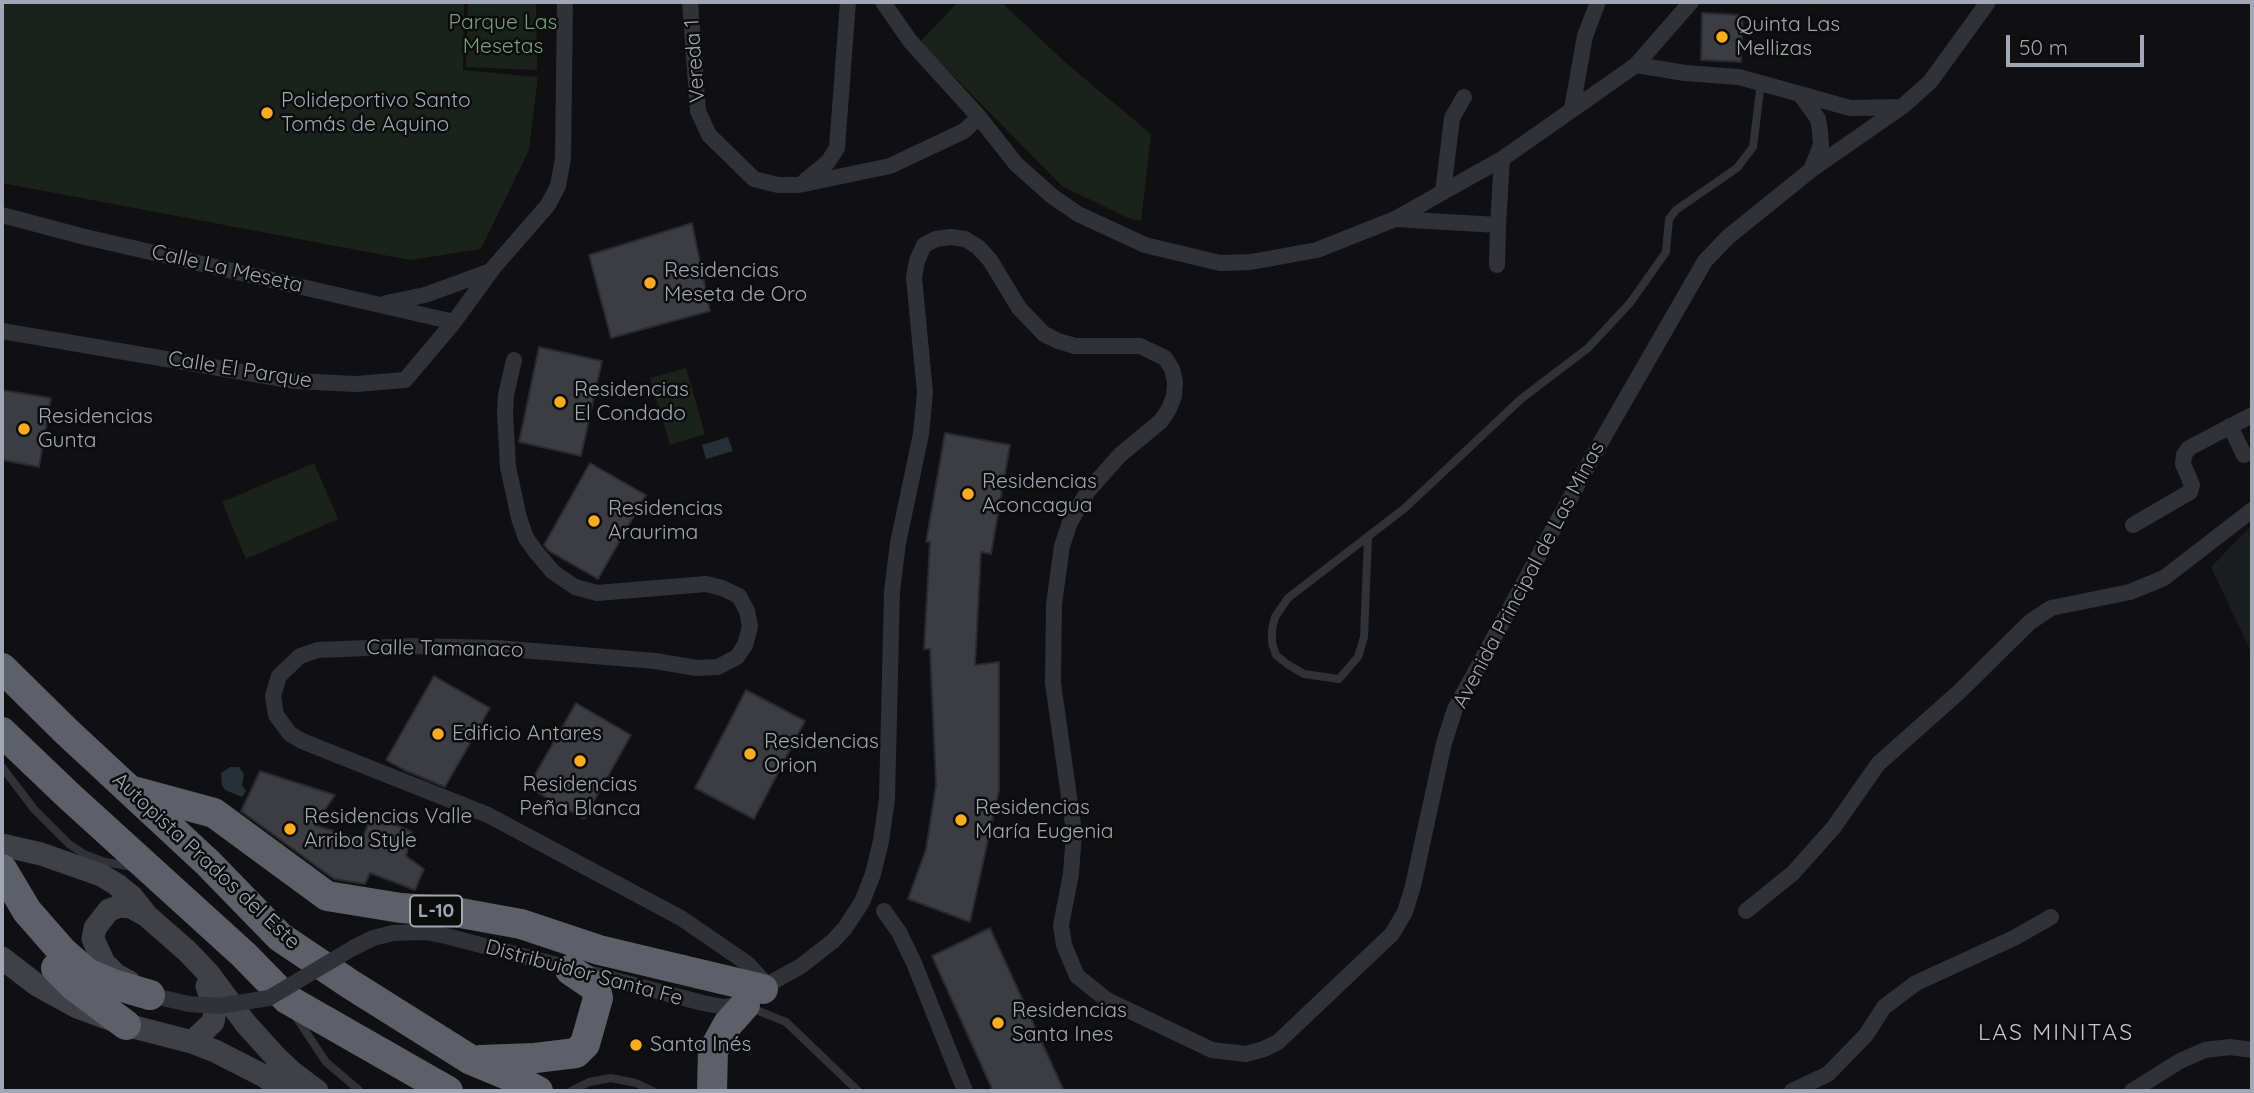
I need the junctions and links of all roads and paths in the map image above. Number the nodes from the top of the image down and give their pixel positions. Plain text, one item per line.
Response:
1 (565, 2) edge
2 (690, 2) edge
3 (848, 2) edge
4 (883, 2) edge
5 (1598, 2) edge
6 (1691, 2) edge
7 (1988, 2) edge
8 (1636, 65) junction
9 (1761, 82) junction
10 (1800, 94) junction
11 (1464, 97) dead end
12 (1903, 106) junction
13 (1572, 109) junction
14 (979, 117) junction
15 (1502, 159) junction
16 (1811, 170) junction
17 (799, 185) junction
18 (1443, 192) junction
19 (2, 215) edge
20 (1395, 219) junction
21 (1498, 225) junction
22 (1497, 265) dead end
23 (491, 271) junction
24 (378, 304) junction
25 (454, 322) junction
26 (2, 331) edge
27 (514, 360) dead end
28 (2252, 415) edge
29 (2230, 426) junction
30 (2244, 455) dead end
31 (2252, 510) edge
32 (2133, 525) dead end
33 (1368, 537) junction
34 (2, 668) edge
35 (2, 732) edge
36 (2, 766) edge
37 (130, 790) junction
38 (2, 845) edge
39 (2, 869) edge
40 (152, 871) junction
41 (6, 907) edge
42 (884, 911) dead end
43 (1746, 911) dead end
44 (147, 916) junction
45 (2051, 917) dead end
46 (187, 951) junction
47 (2, 958) edge
48 (569, 970) junction
49 (759, 993) junction
50 (150, 995) junction
51 (287, 999) junction
52 (126, 1025) junction
53 (192, 1042) junction
54 (2252, 1050) edge
55 (471, 1060) junction
56 (285, 1091) edge
57 (317, 1091) edge
58 (360, 1091) edge
59 (448, 1091) edge
60 (538, 1091) edge
61 (571, 1091) edge
62 (653, 1091) edge
63 (712, 1091) edge
64 (858, 1091) edge
65 (965, 1091) edge
66 (1792, 1091) edge
67 (2132, 1091) edge

1 - 23 street, Calle El Parque
2 - 17 street, Vereda 1
3 - 17 street
4 - 14 street
5 - 13 street
6 - 8 street
7 - 12 street, Avenida Principal de Las Minas
8 - 9 street
8 - 13 street
9 - 10 street
9 - 33 lane
10 - 12 street
10 - 16 street
11 - 18 street
12 - 16 street, Avenida Principal de Las Minas
13 - 15 street
14 - 17 street, Vereda 1
14 - 20 street
15 - 18 street
15 - 21 street
16 - 49 street, Avenida Principal de Las Minas
18 - 20 street
19 - 24 street, Calle La Meseta
20 - 21 street
21 - 22 street
23 - 24 street
23 - 25 street, Calle El Parque
24 - 25 street, Calle La Meseta
25 - 26 street, Calle El Parque
27 - 49 street, Calle Tamanaco
28 - 29 street
29 - 30 street
29 - 32 street
31 - 43 street
33 - 33 lane
34 - 37 highway, Autopista Prados del Este / L-10
35 - 40 highway, Autopista Prados del Este
36 - 40 lane
37 - 49 highway, L-10
37 - 55 highway, Autopista Prados del Este / L-10
38 - 44 street
39 - 50 highway
40 - 51 highway, Autopista Prados del Este
41 - 52 highway
42 - 65 street
44 - 46 street
44 - 50 street
45 - 66 street
46 - 53 street
46 - 57 street
47 - 52 street
48 - 49 street, Distribuidor Santa Fe
48 - 50 street, Distribuidor Santa Fe, bridge
48 - 55 highway
49 - 63 highway
49 - 64 lane
51 - 58 lane
51 - 59 highway, Autopista Prados del Este
52 - 53 street
53 - 56 street
54 - 67 street
55 - 60 highway, Autopista Prados del Este / L-10
61 - 62 lane

